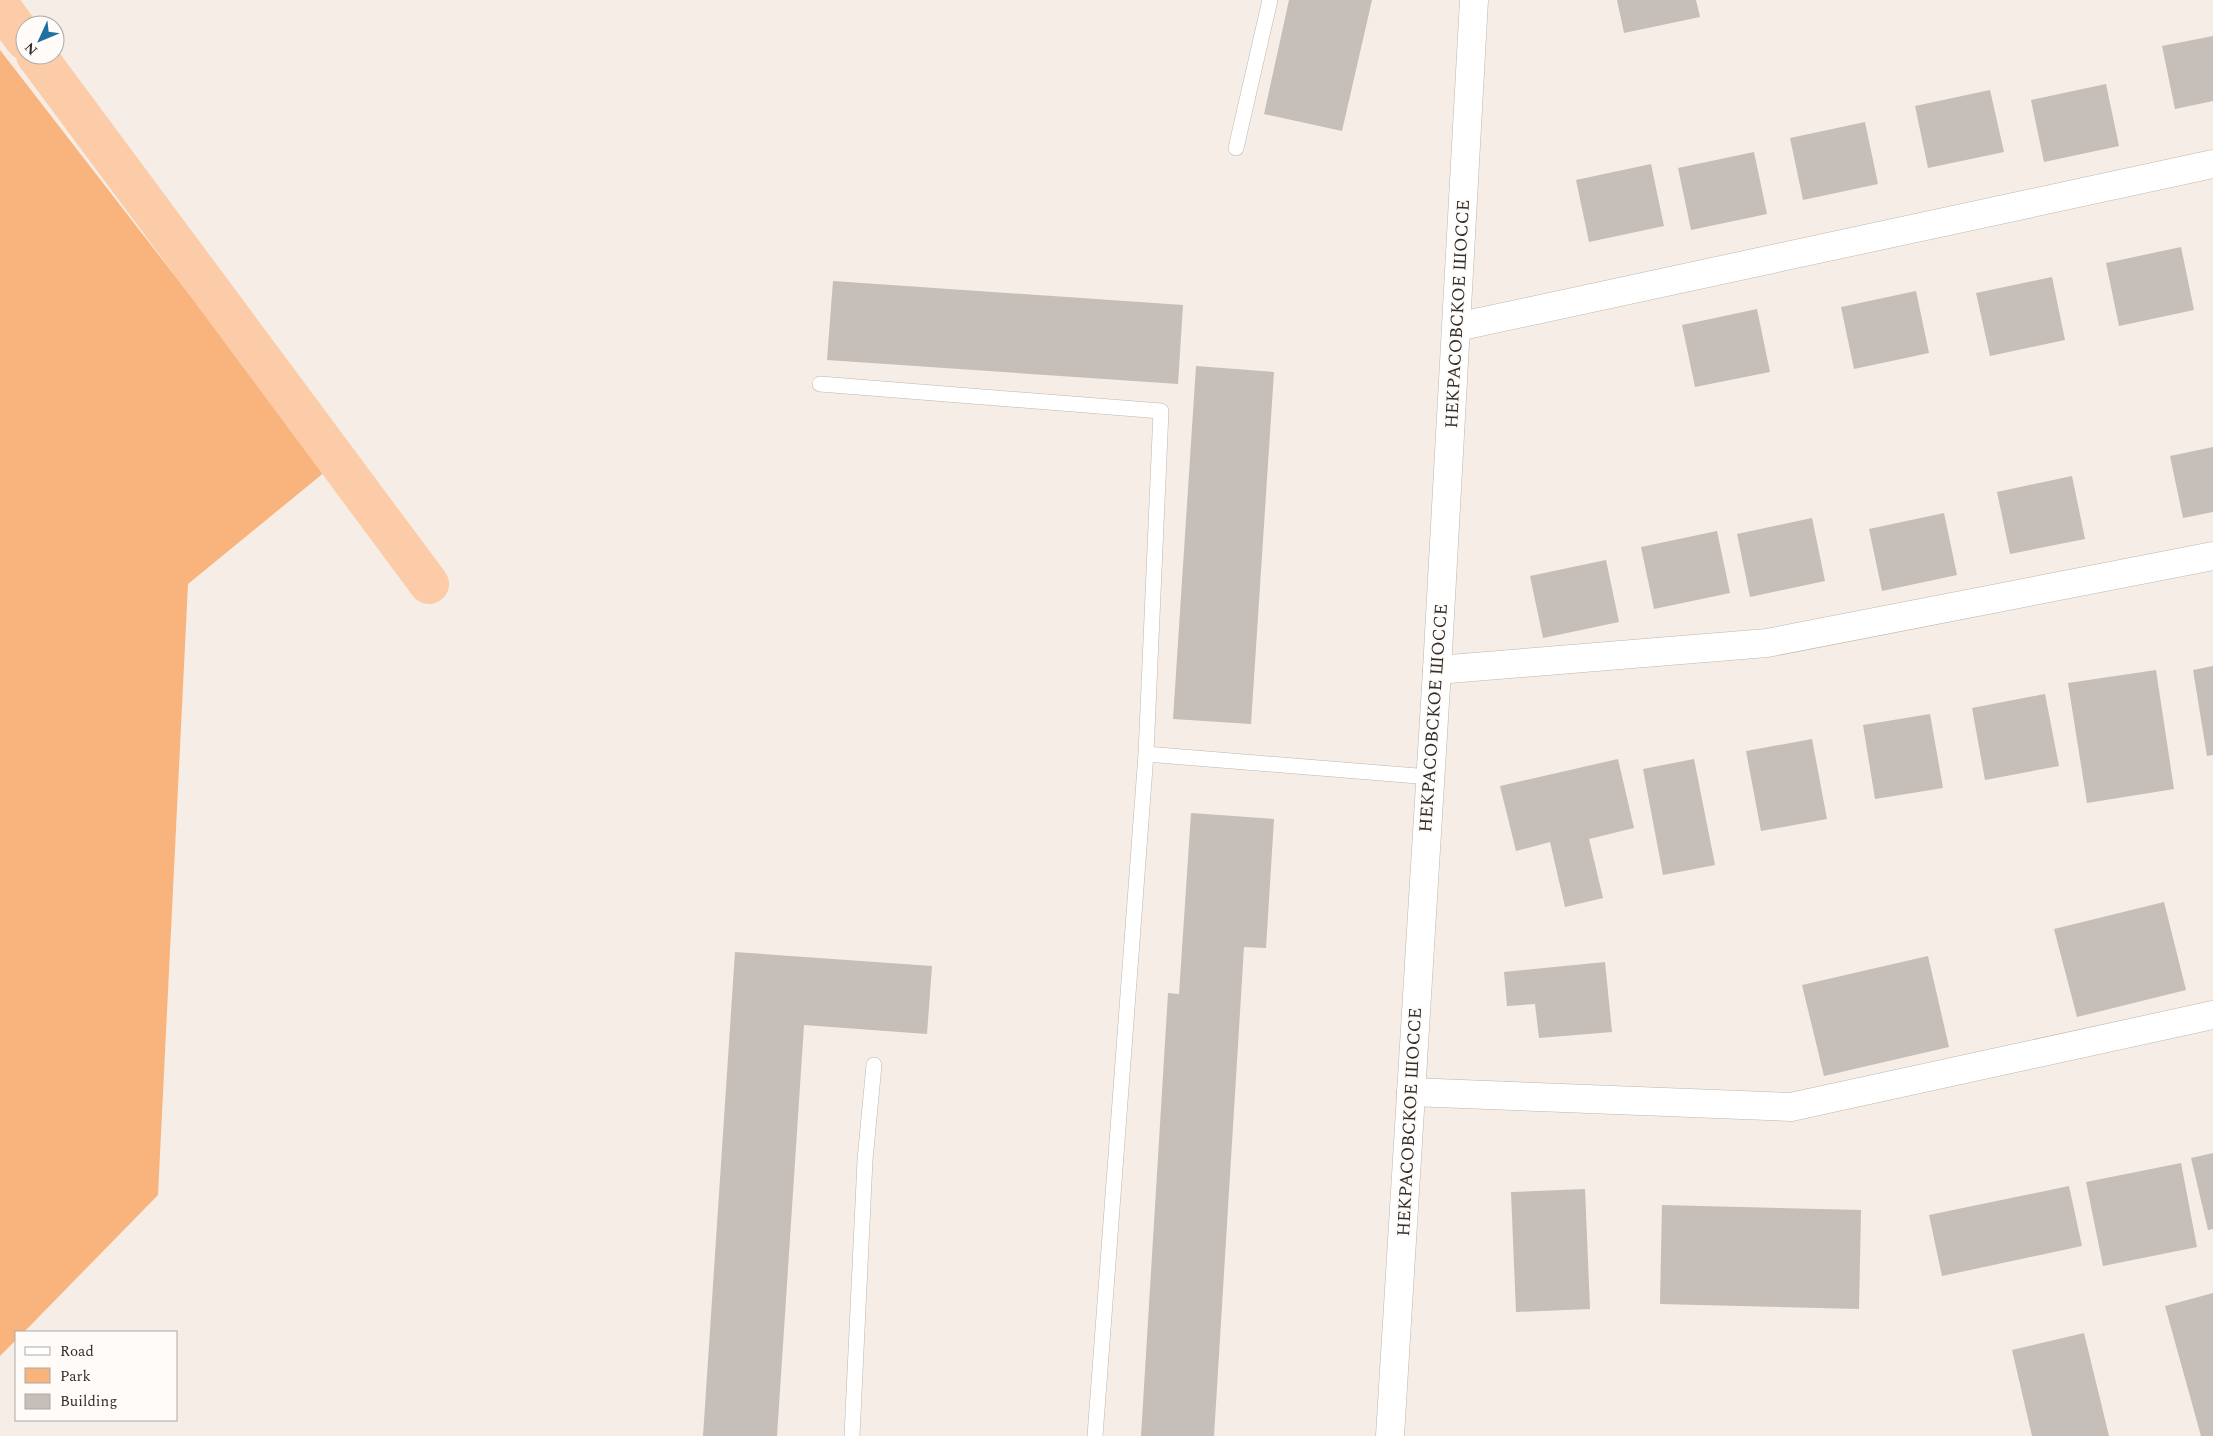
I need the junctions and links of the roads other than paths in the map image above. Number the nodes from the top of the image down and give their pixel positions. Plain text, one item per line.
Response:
1 (1270, 0) edge
2 (1474, 0) edge
3 (1236, 148) dead end
4 (2213, 164) edge
5 (1456, 327) junction
6 (820, 384) dead end
7 (2213, 556) edge
8 (1437, 670) junction
9 (1146, 754) junction
10 (1430, 776) junction
11 (2213, 1016) edge
12 (874, 1065) dead end
13 (1411, 1092) junction
14 (852, 1436) edge
15 (1095, 1436) edge
16 (1390, 1436) edge

1 - 3 lane
2 - 5 street, НЕКРАСОВСКОЕ ШОССЕ
4 - 5 street
5 - 8 street, НЕКРАСОВСКОЕ ШОССЕ
6 - 9 lane
7 - 8 street
8 - 10 street, НЕКРАСОВСКОЕ ШОССЕ
9 - 10 lane
9 - 15 lane
10 - 13 street, НЕКРАСОВСКОЕ ШОССЕ
11 - 13 street
12 - 14 lane
13 - 16 street, НЕКРАСОВСКОЕ ШОССЕ

